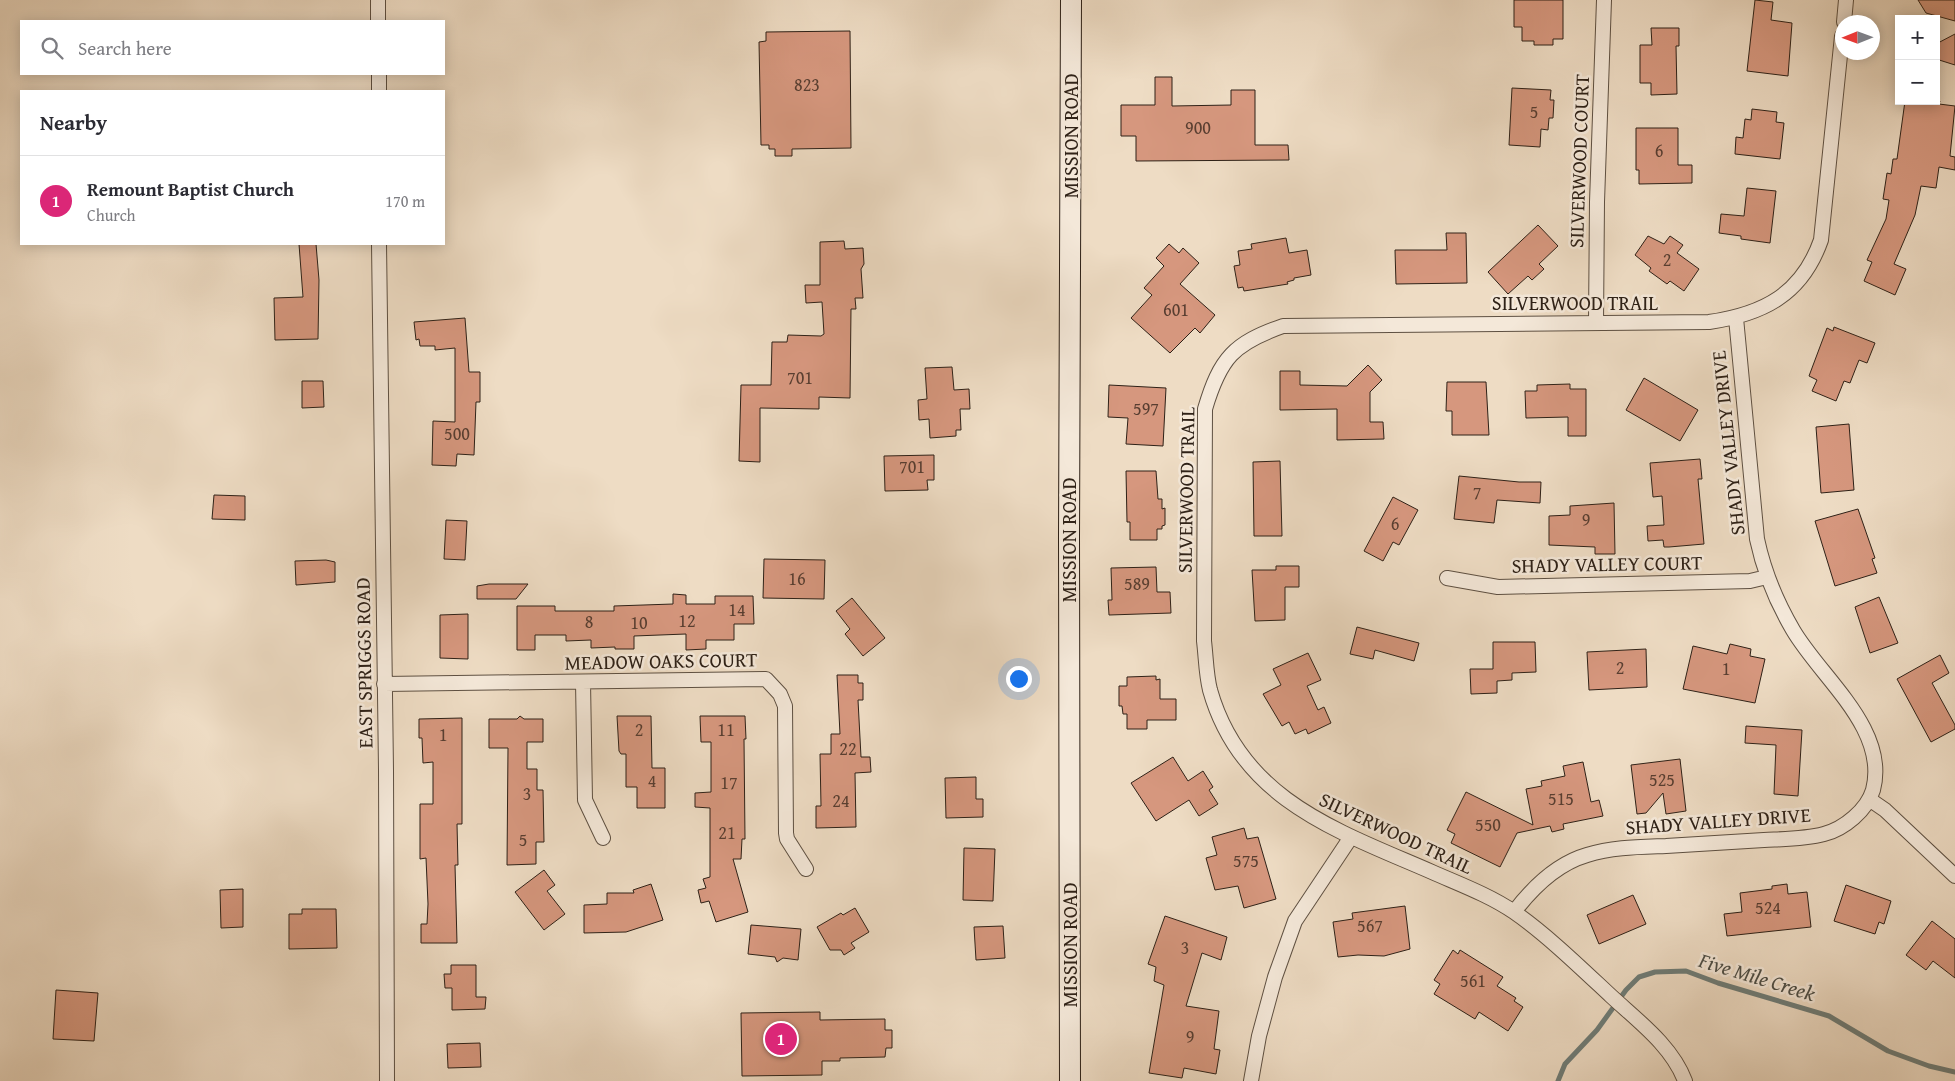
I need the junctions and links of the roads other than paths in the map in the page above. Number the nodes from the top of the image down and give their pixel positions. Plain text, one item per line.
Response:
1 (378, 0) edge
2 (1071, 0) edge
3 (1604, 0) edge
4 (1846, 0) edge
5 (1845, 15) edge
6 (378, 20) edge
7 (1840, 60) edge
8 (379, 75) edge
9 (379, 90) edge
10 (379, 245) edge
11 (1736, 318) junction
12 (1596, 322) junction
13 (1447, 578) dead end
14 (1767, 578) junction
15 (583, 682) junction
16 (384, 684) junction
17 (1869, 799) junction
18 (1351, 837) junction
19 (603, 838) dead end
20 (806, 869) dead end
21 (1955, 876) edge
22 (1514, 912) junction
23 (386, 1081) edge
24 (1070, 1081) edge
25 (1251, 1081) edge
26 (1685, 1081) edge

1 - 6 street
2 - 24 street, MISSION ROAD
3 - 12 street, SILVERWOOD COURT
4 - 5 street
7 - 11 street, SILVERWOOD TRAIL
8 - 9 street
10 - 16 street, EAST SPRIGGS ROAD
11 - 12 street, SILVERWOOD TRAIL
11 - 14 street, SHADY VALLEY DRIVE
12 - 18 street, SILVERWOOD TRAIL
13 - 14 street, SHADY VALLEY COURT
14 - 17 street, SHADY VALLEY DRIVE
15 - 16 street, MEADOW OAKS COURT
15 - 19 street
15 - 20 street, MEADOW OAKS COURT
16 - 23 street, EAST SPRIGGS ROAD
17 - 21 street
17 - 22 street, SHADY VALLEY DRIVE
18 - 22 street, SILVERWOOD TRAIL
18 - 25 street
22 - 26 street, SILVERWOOD TRAIL

